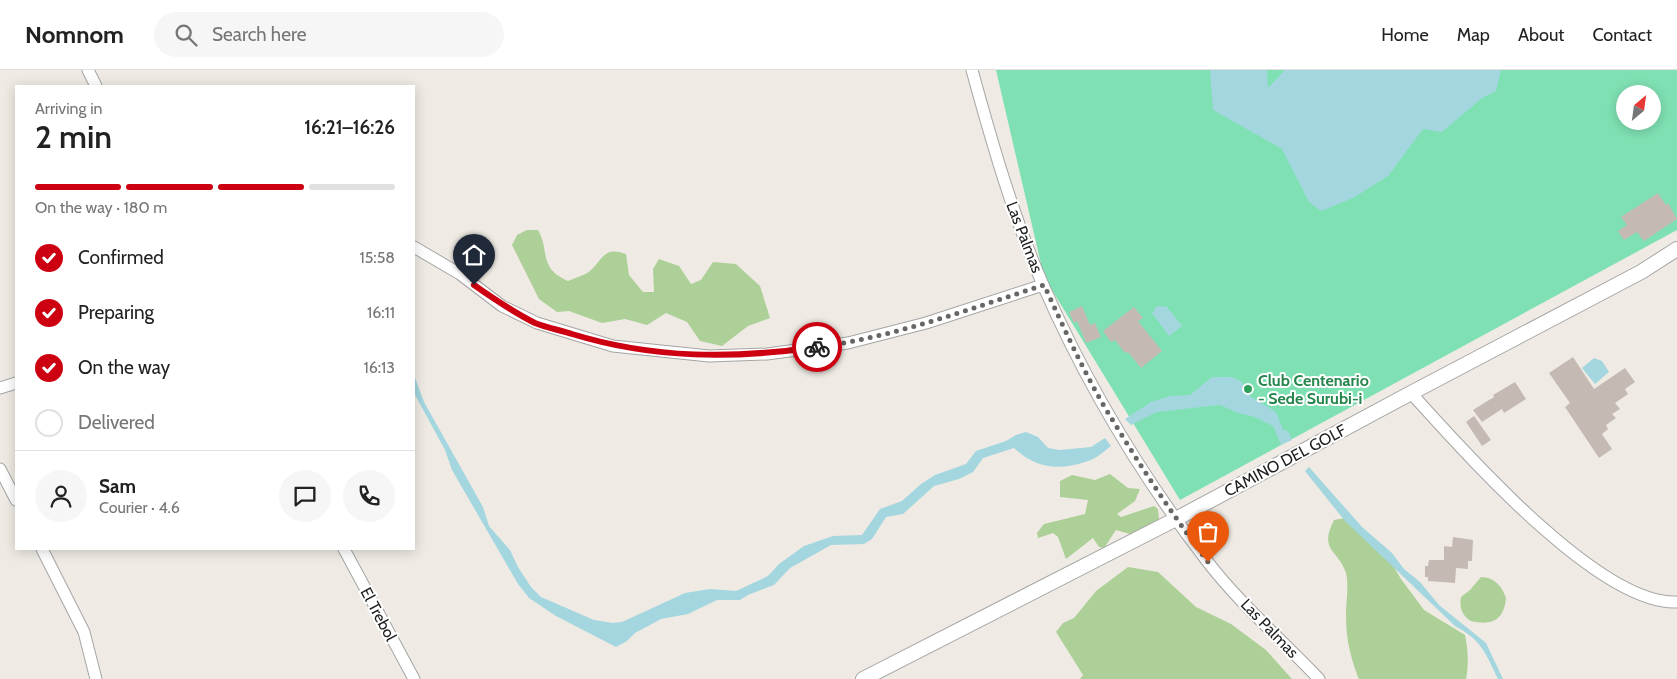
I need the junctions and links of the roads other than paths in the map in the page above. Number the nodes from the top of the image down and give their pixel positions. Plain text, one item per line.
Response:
1 (88, 70) edge
2 (972, 70) edge
3 (96, 85) edge
4 (415, 248) edge
5 (1677, 249) edge
6 (1044, 285) junction
7 (15, 382) edge
8 (0, 388) edge
9 (1411, 393) junction
10 (0, 469) edge
11 (15, 498) edge
12 (1176, 519) junction
13 (43, 550) edge
14 (345, 550) edge
15 (1677, 602) edge
16 (96, 679) edge
17 (414, 679) edge
18 (863, 679) edge
19 (1319, 679) edge

1 - 3 street
2 - 6 street, Las Palmas
4 - 6 street
5 - 9 street, CAMINO DEL GOLF
6 - 12 street, Las Palmas
7 - 8 street
9 - 12 street, CAMINO DEL GOLF
9 - 15 street
10 - 11 street
12 - 18 street, CAMINO DEL GOLF
12 - 19 street, Las Palmas
13 - 16 street
14 - 17 street, El Trebol

